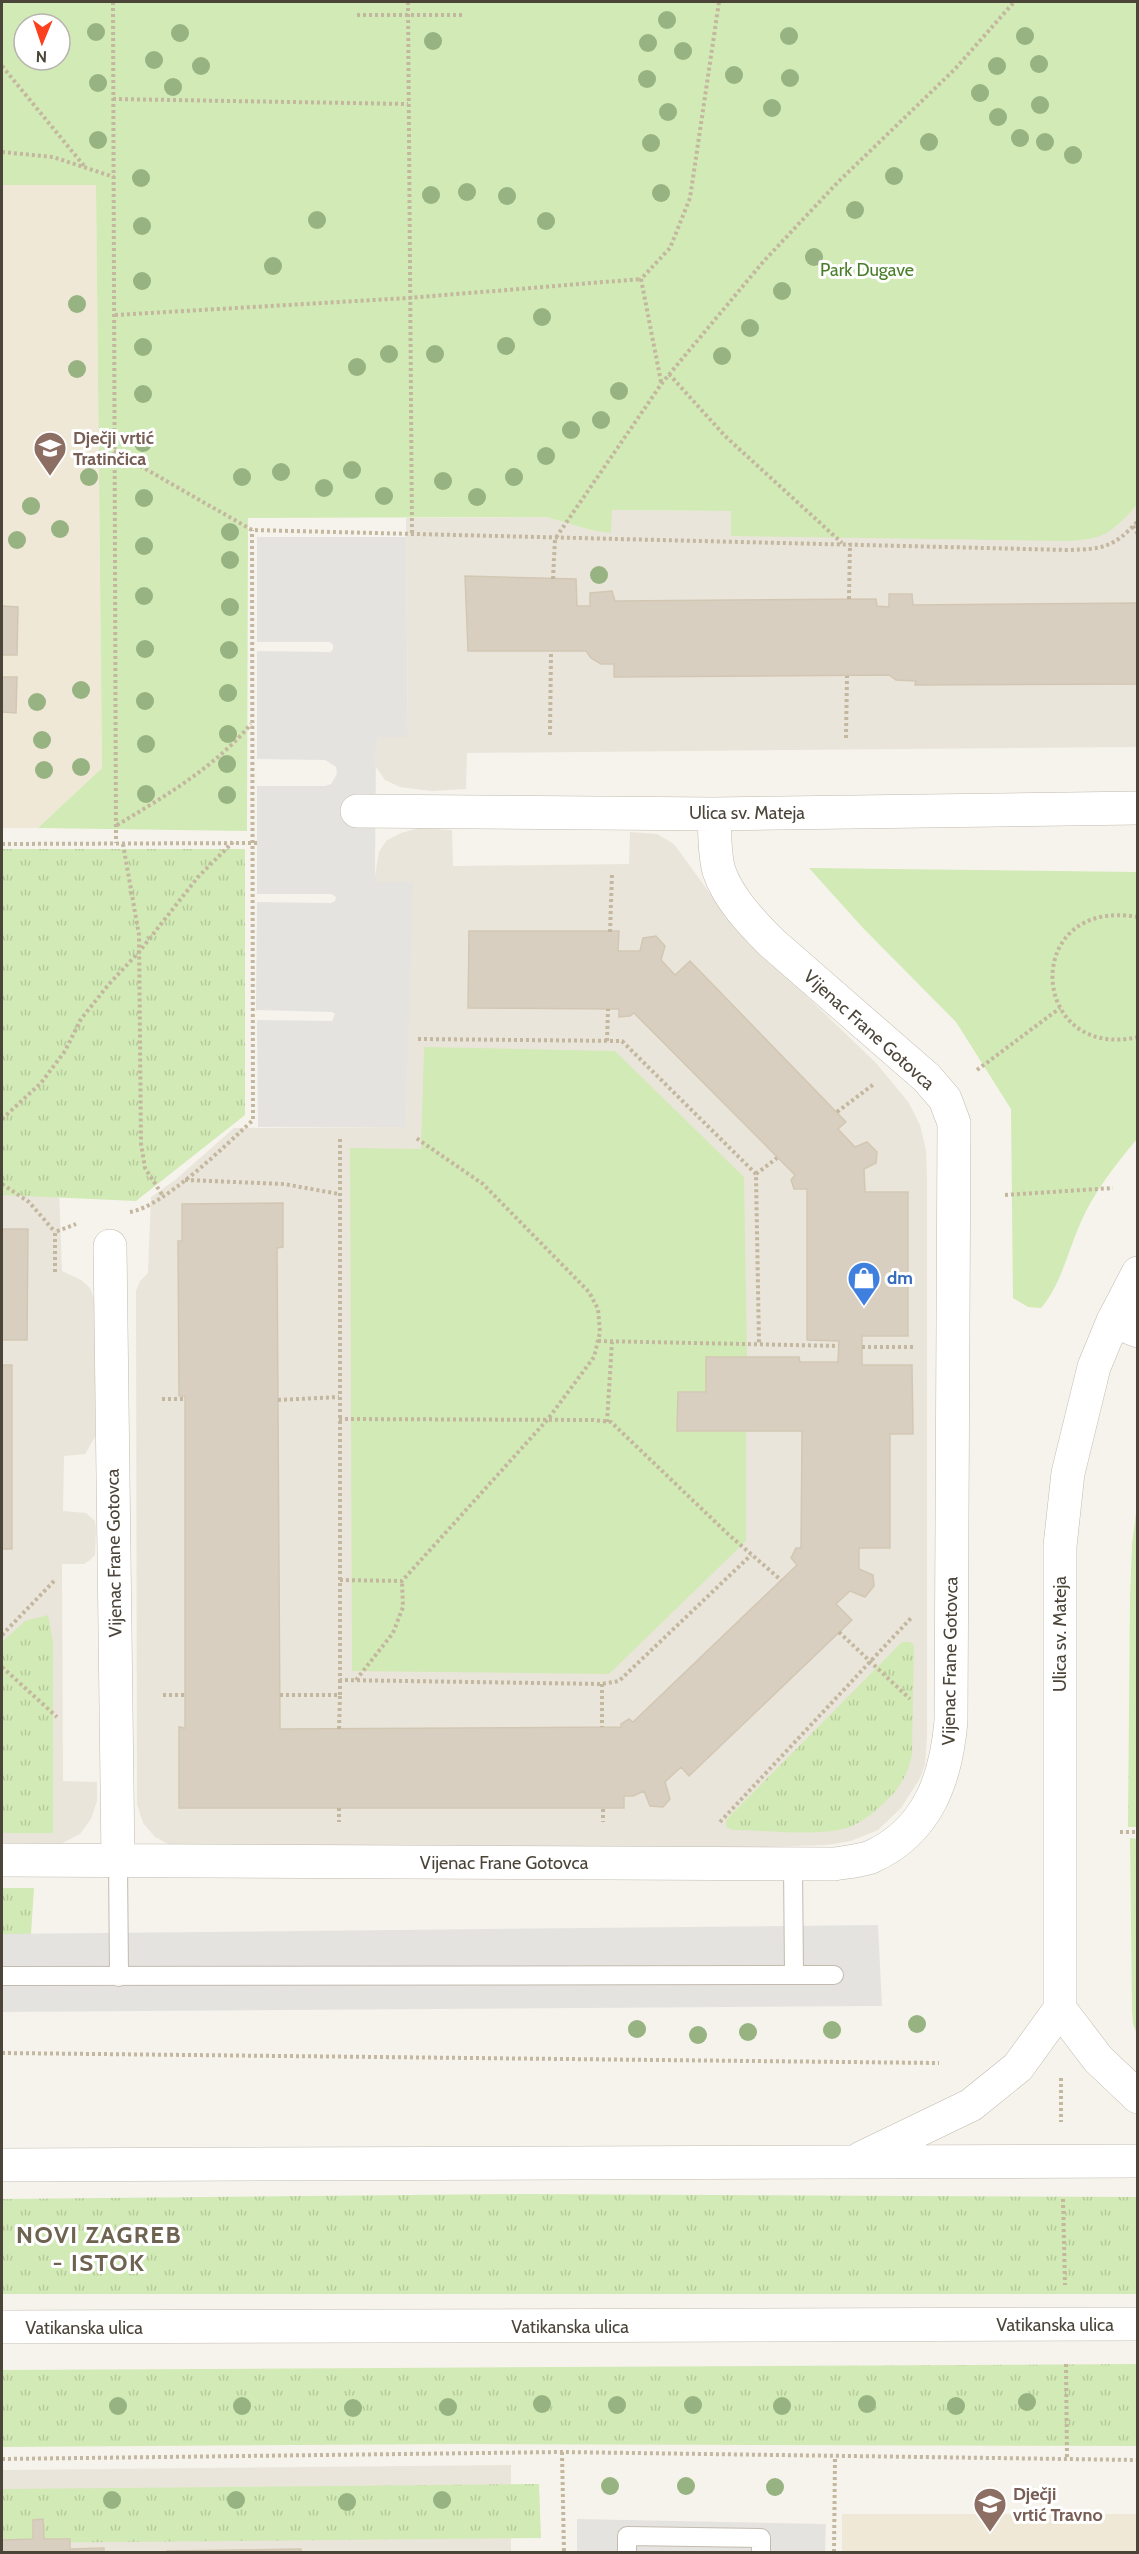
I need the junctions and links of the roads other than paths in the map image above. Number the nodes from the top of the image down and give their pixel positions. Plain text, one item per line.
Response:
1 (1137, 808) edge
2 (357, 811) dead end
3 (714, 814) junction
4 (110, 1246) dead end
5 (1137, 1273) edge
6 (1125, 1326) edge
7 (2, 1860) edge
8 (118, 1860) junction
9 (793, 1865) junction
10 (794, 1975) junction
11 (834, 1975) dead end
12 (2, 1976) edge
13 (120, 1977) junction
14 (1060, 2009) junction
15 (1137, 2097) edge
16 (1137, 2161) edge
17 (851, 2163) junction
18 (2, 2165) edge
19 (1137, 2324) edge
20 (2, 2328) edge
21 (627, 2553) edge
22 (761, 2553) edge

1 - 3 street, Ulica sv. Mateja
2 - 3 street, Ulica sv. Mateja
3 - 9 street, Vijenac Frane Gotovca
4 - 8 street, Vijenac Frane Gotovca
5 - 6 street, Ulica sv. Mateja
6 - 14 street, Ulica sv. Mateja
7 - 8 street, Vijenac Frane Gotovca
8 - 9 street, Vijenac Frane Gotovca
8 - 13 lane
9 - 10 lane
10 - 11 lane
10 - 13 lane
12 - 13 lane
14 - 15 street
14 - 17 street
16 - 17 street
17 - 18 street
19 - 20 street, Vatikanska ulica
21 - 22 lane

